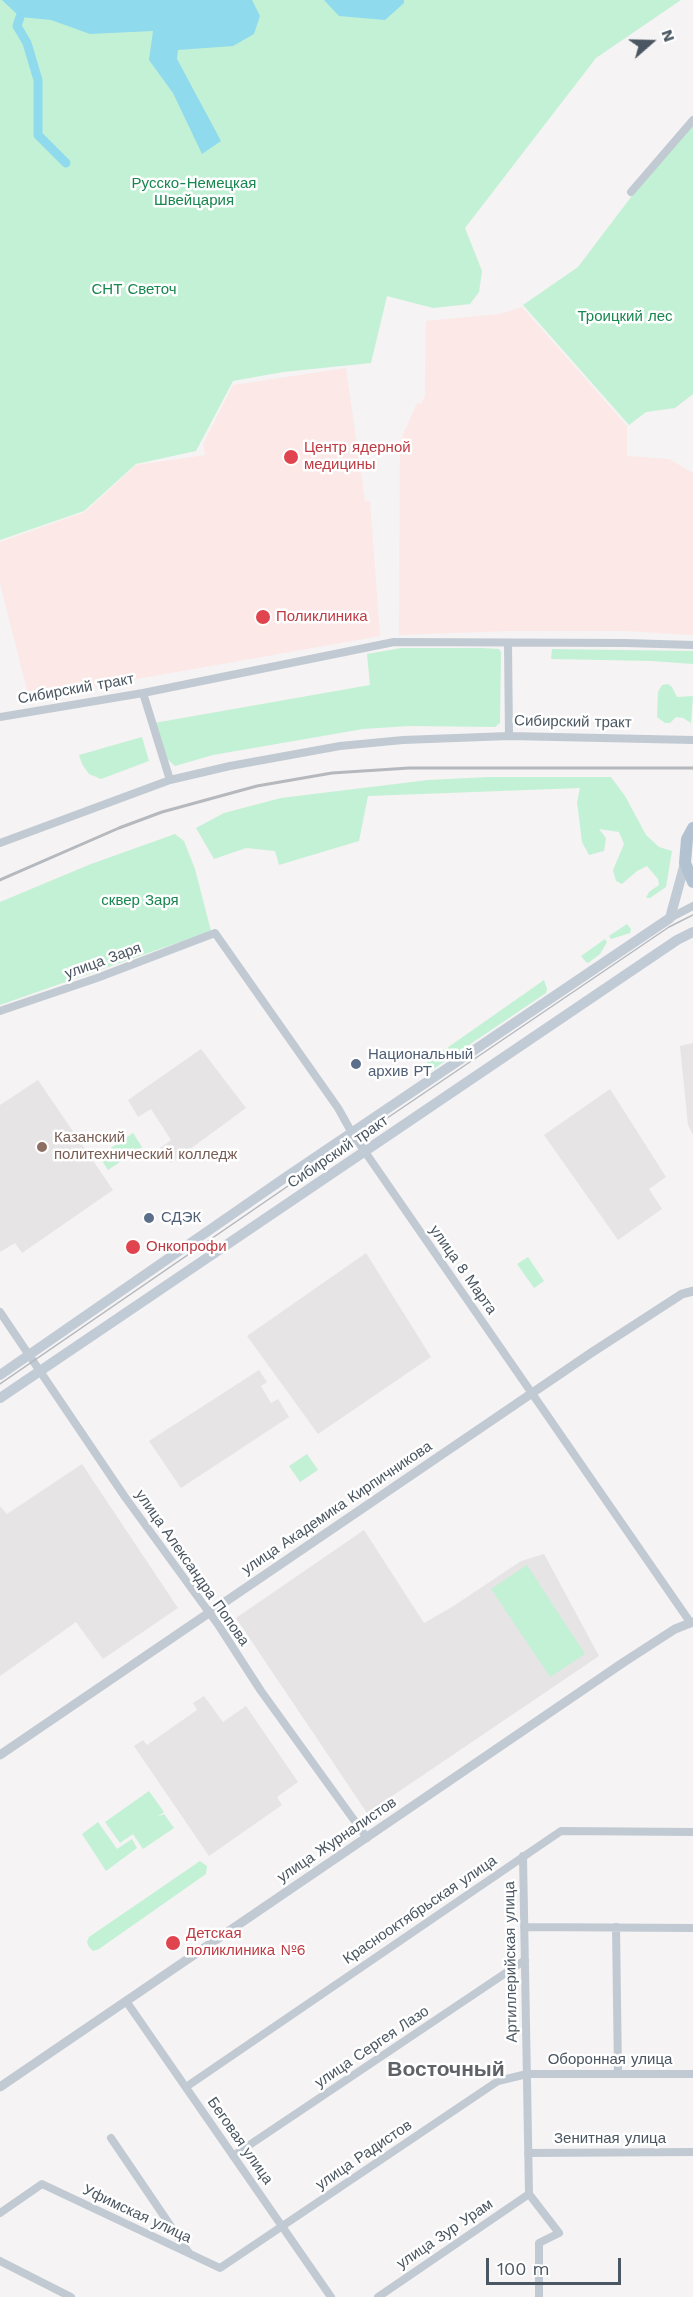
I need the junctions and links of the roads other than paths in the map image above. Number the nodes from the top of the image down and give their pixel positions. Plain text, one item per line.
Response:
1 (693, 120) edge
2 (631, 192) dead end
3 (508, 644) junction
4 (693, 645) edge
5 (143, 693) junction
6 (0, 717) edge
7 (509, 736) junction
8 (693, 740) edge
9 (170, 780) junction
10 (693, 828) edge
11 (0, 843) edge
12 (685, 863) junction
13 (693, 882) edge
14 (693, 906) edge
15 (670, 918) junction
16 (693, 932) edge
17 (215, 933) joint
18 (0, 1011) edge
19 (352, 1133) junction
20 (366, 1152) junction
21 (693, 1291) edge
22 (0, 1312) edge
23 (29, 1355) junction
24 (40, 1371) junction
25 (0, 1375) edge
26 (532, 1394) junction
27 (0, 1398) edge
28 (209, 1612) junction
29 (692, 1622) edge
30 (0, 1755) edge
31 (693, 1832) edge
32 (367, 1838) junction
33 (523, 1857) junction
34 (524, 1927) junction
35 (616, 1927) junction
36 (693, 1928) edge
37 (525, 1960) junction
38 (126, 2001) junction
39 (527, 2074) junction
40 (618, 2074) junction
41 (693, 2074) edge
42 (0, 2087) edge
43 (186, 2087) junction
44 (111, 2138) dead end
45 (528, 2152) junction
46 (693, 2152) edge
47 (234, 2156) junction
48 (529, 2194) junction
49 (0, 2213) edge
50 (282, 2226) junction
51 (189, 2253) junction
52 (0, 2261) edge
53 (220, 2268) joint
54 (71, 2297) edge
55 (332, 2297) edge
56 (378, 2297) edge
57 (539, 2297) edge

1 - 2 street
3 - 4 street, Сибирский тракт
3 - 5 street, Сибирский тракт
3 - 7 street
5 - 6 street, Сибирский тракт
5 - 9 street
7 - 8 street, Сибирский тракт
7 - 9 street, Сибирский тракт
9 - 11 street, Сибирский тракт
10 - 12 main road
12 - 13 main road
12 - 15 main road
14 - 15 street, Сибирский тракт
15 - 19 main road, Сибирский тракт
16 - 20 main road, Сибирский тракт
17 - 18 street, улица Заря
17 - 19 street, улица 8 Марта
19 - 20 street, улица 8 Марта
19 - 23 main road, Сибирский тракт
20 - 24 main road, Сибирский тракт
20 - 26 street, улица 8 Марта
21 - 26 street, улица Академика Кирпичникова
22 - 23 street, улица Александра Попова
23 - 24 street, улица Александра Попова
23 - 25 main road, Сибирский тракт
24 - 27 main road, Сибирский тракт
24 - 28 street, улица Александра Попова
26 - 28 street, улица Академика Кирпичникова
26 - 29 street, улица 8 Марта
28 - 30 street, улица Академика Кирпичникова
28 - 32 street, улица Александра Попова
29 - 32 street, улица Журналистов
31 - 33 street, Краснооктябрьская улица
32 - 38 street, улица Журналистов
33 - 34 street, Артиллерийская улица
33 - 43 street, Краснооктябрьская улица
34 - 35 street
34 - 37 street, Артиллерийская улица
35 - 36 street
35 - 40 street
37 - 39 street, Артиллерийская улица
37 - 47 street, улица Сергея Лазо
38 - 42 street, улица Журналистов
38 - 43 street, Беговая улица
39 - 40 street, Оборонная улица
39 - 45 street, Артиллерийская улица
39 - 50 street, улица Радистов
40 - 41 street, Оборонная улица
43 - 47 street, Беговая улица
44 - 51 street
45 - 46 street, Зенитная улица
45 - 48 street, Артиллерийская улица
47 - 50 street, Беговая улица
48 - 56 street, улица Зур Урам
48 - 57 street
49 - 51 street, Уфимская улица
50 - 53 street, улица Радистов
50 - 55 street, Беговая улица
51 - 53 street, Уфимская улица
52 - 54 street

